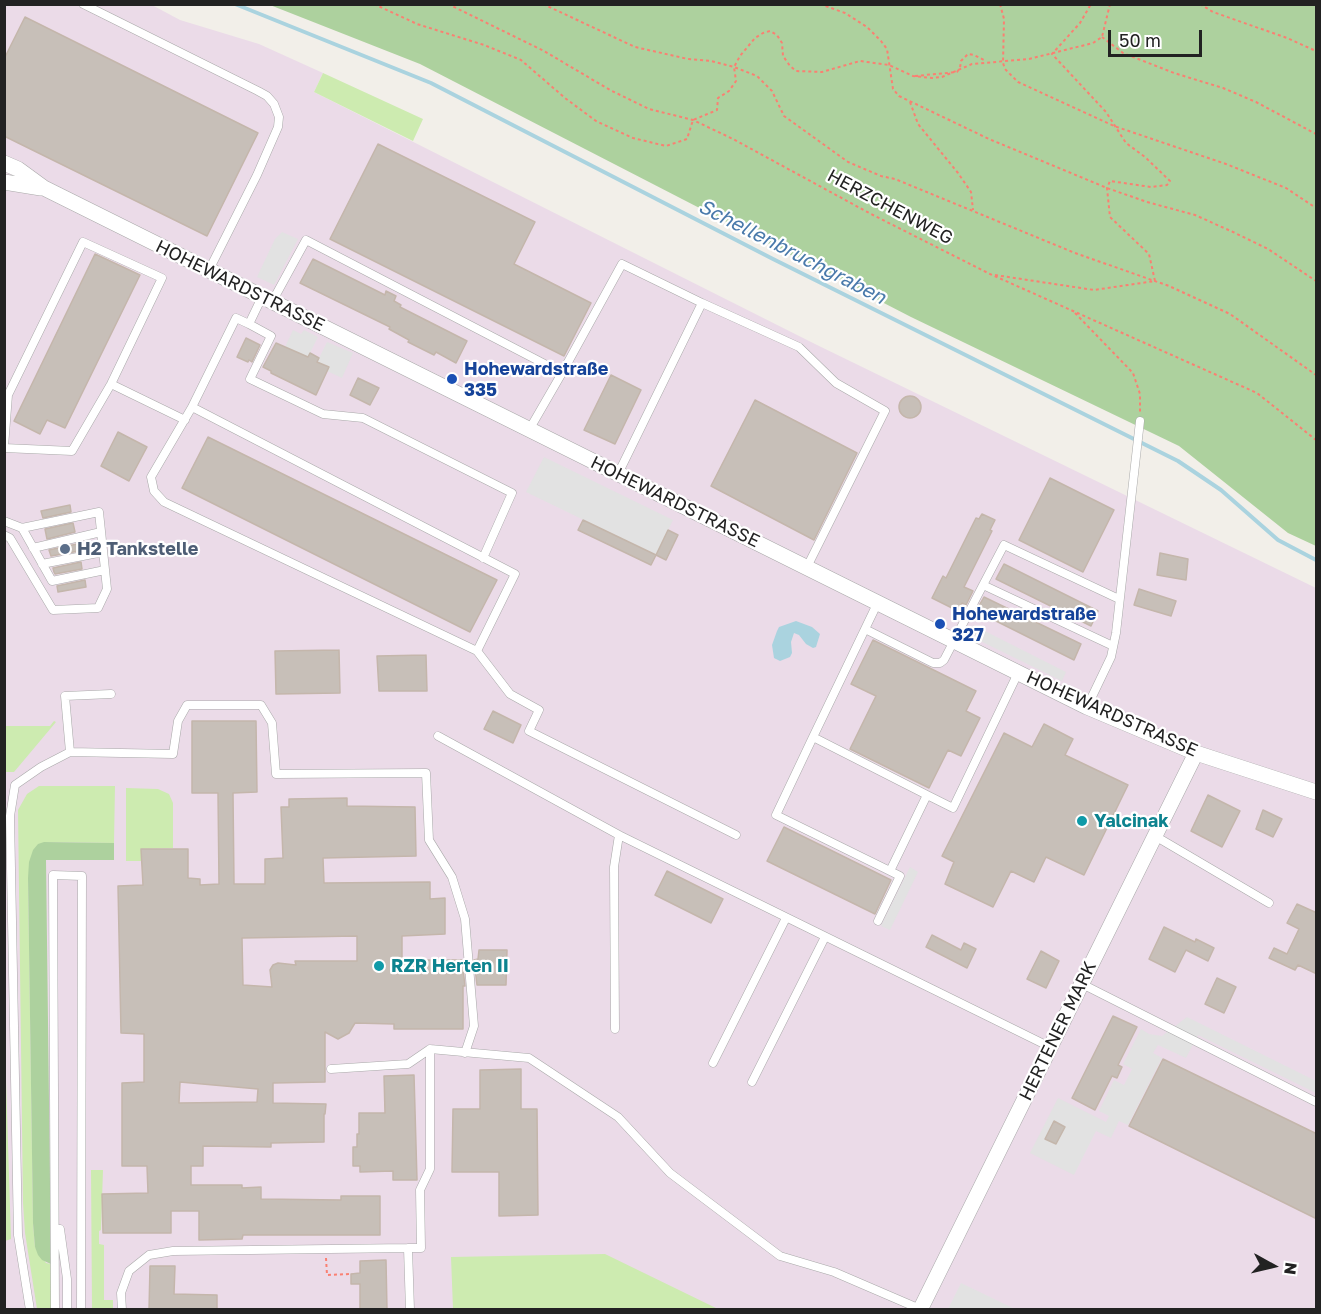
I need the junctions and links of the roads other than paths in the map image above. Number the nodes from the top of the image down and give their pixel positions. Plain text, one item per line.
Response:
1 (83, 4) edge
2 (4, 162) edge
3 (4, 182) edge
4 (44, 188) junction
5 (209, 270) junction
6 (267, 299) junction
7 (702, 303) junction
8 (249, 324) junction
9 (562, 373) junction
10 (111, 384) junction
11 (192, 407) junction
12 (184, 420) junction
13 (1140, 421) road end
14 (530, 430) junction
15 (4, 447) edge
16 (618, 474) junction
17 (4, 521) edge
18 (22, 528) junction
19 (101, 532) junction
20 (4, 536) edge
21 (33, 548) junction
22 (103, 552) junction
23 (483, 558) junction
24 (42, 564) junction
25 (807, 567) junction
26 (105, 570) junction
27 (983, 585) junction
28 (1119, 599) junction
29 (878, 602) junction
30 (865, 629) junction
31 (954, 640) junction
32 (1113, 646) junction
33 (477, 651) junction
34 (1018, 673) junction
35 (111, 694) dead end
36 (1087, 707) junction
37 (438, 736) dead end
38 (813, 736) junction
39 (70, 752) junction
40 (1197, 753) junction
41 (1317, 792) edge
42 (927, 795) junction
43 (620, 835) junction
44 (736, 835) dead end
45 (1155, 836) junction
46 (890, 871) junction
47 (1269, 903) dead end
48 (786, 918) junction
49 (878, 921) dead end
50 (825, 936) junction
51 (1082, 984) junction
52 (615, 1029) dead end
53 (1050, 1047) junction
54 (430, 1049) junction
55 (465, 1053) junction
56 (713, 1063) dead end
57 (330, 1069) dead end
58 (752, 1082) dead end
59 (1317, 1102) edge
60 (55, 1192) junction
61 (408, 1248) junction
62 (30, 1310) edge
63 (55, 1310) edge
64 (67, 1310) edge
65 (81, 1310) edge
66 (122, 1310) edge
67 (410, 1310) edge
68 (920, 1310) edge

1 - 5 lane
2 - 4 street, HOHEWARDSTRASSE
3 - 4 street, HOHEWARDSTRASSE
4 - 5 street, HOHEWARDSTRASSE
5 - 6 street, HOHEWARDSTRASSE
6 - 8 lane
6 - 9 lane
6 - 14 street, HOHEWARDSTRASSE
7 - 9 lane
7 - 16 lane
7 - 25 lane
8 - 11 lane
8 - 23 lane
9 - 14 lane
10 - 12 lane
10 - 15 lane
10 - 15 lane
11 - 12 lane
11 - 23 lane
12 - 33 lane
13 - 28 lane
14 - 16 street, HOHEWARDSTRASSE
16 - 25 street, HOHEWARDSTRASSE
17 - 18 lane
18 - 19 lane
18 - 21 lane
19 - 21 lane
19 - 22 lane
20 - 26 lane
21 - 24 lane
22 - 24 lane
22 - 26 lane
23 - 33 lane
24 - 26 lane
25 - 29 street, HOHEWARDSTRASSE
27 - 28 lane
27 - 31 lane
27 - 32 lane
28 - 32 lane
29 - 30 lane
29 - 31 street, HOHEWARDSTRASSE
30 - 31 lane
30 - 38 lane
31 - 34 street, HOHEWARDSTRASSE
32 - 36 lane
33 - 44 lane
34 - 36 street, HOHEWARDSTRASSE
34 - 42 lane
35 - 39 lane
36 - 40 street, HOHEWARDSTRASSE
37 - 43 lane
38 - 42 lane
38 - 46 lane
39 - 55 lane
39 - 62 lane
40 - 41 street, HOHEWARDSTRASSE
40 - 45 street, HERTENER MARK
42 - 46 lane
43 - 48 lane
43 - 52 lane
45 - 47 lane
45 - 51 street, HERTENER MARK
46 - 49 lane
48 - 50 lane
48 - 56 lane
50 - 53 lane
50 - 58 lane
51 - 53 street, HERTENER MARK
51 - 59 lane
53 - 68 street, HERTENER MARK
54 - 55 lane
54 - 57 lane
54 - 61 lane
55 - 68 lane
60 - 63 lane
60 - 64 lane
60 - 65 lane
61 - 66 lane
61 - 67 lane

